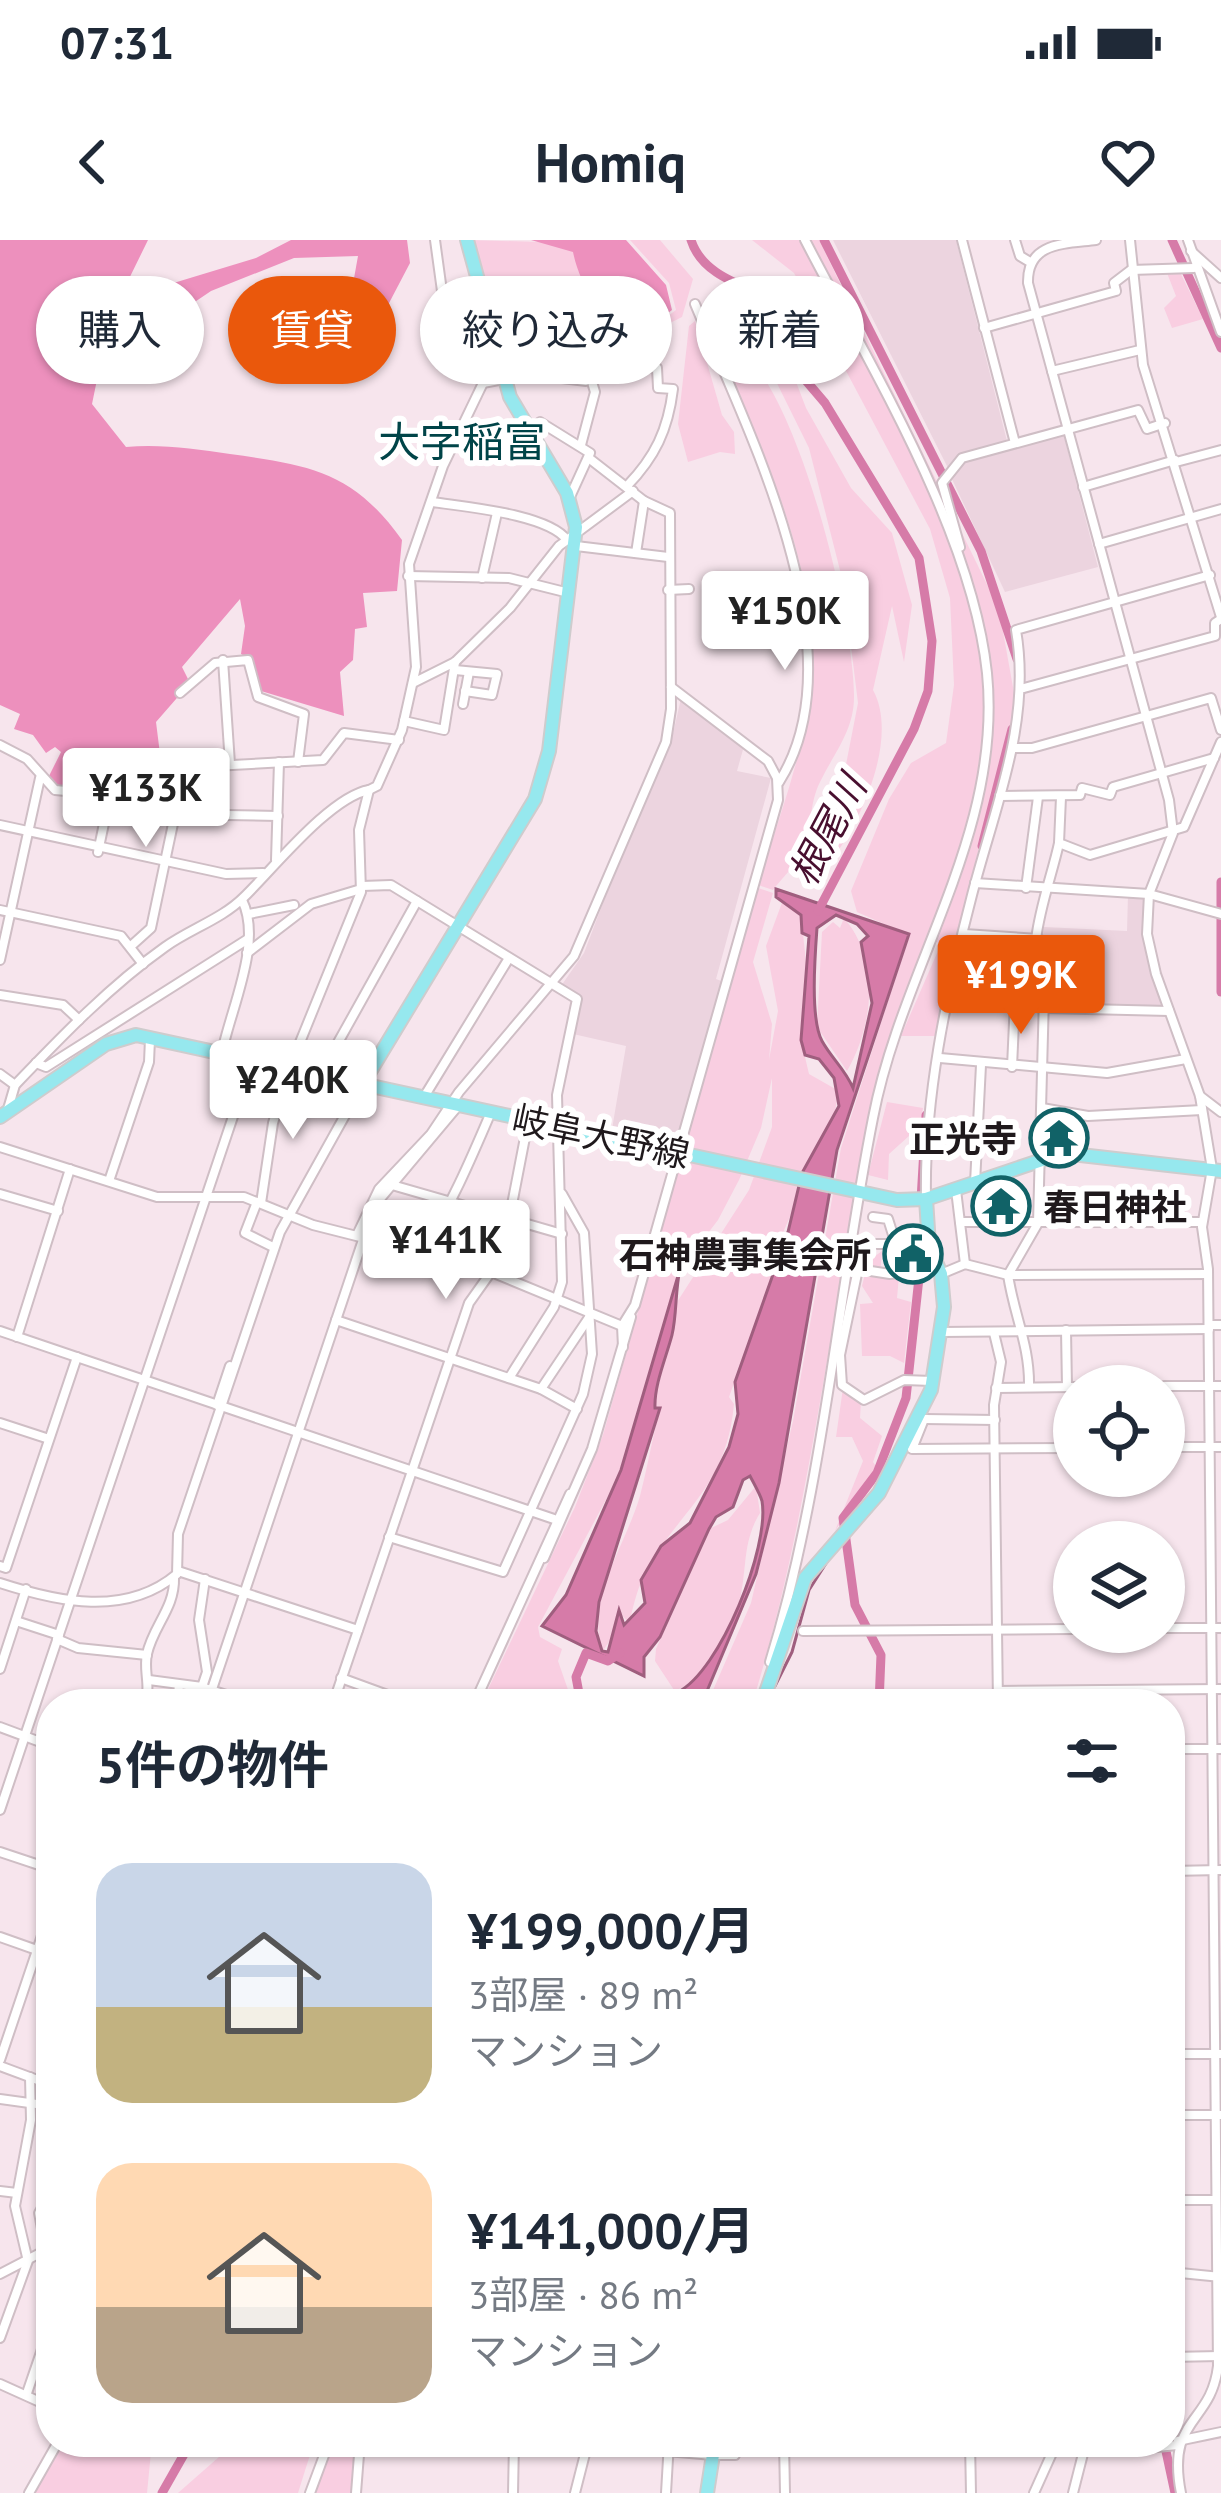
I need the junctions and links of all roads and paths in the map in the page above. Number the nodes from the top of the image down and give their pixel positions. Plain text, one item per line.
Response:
1 (435, 240) edge
2 (466, 240) edge
3 (806, 240) edge
4 (962, 240) edge
5 (1015, 240) edge
6 (1096, 240) edge
7 (1130, 240) edge
8 (1189, 245) edge
9 (1030, 262) junction
10 (1131, 270) junction
11 (1187, 270) junction
12 (440, 276) edge
13 (477, 276) edge
14 (1221, 278) edge
15 (694, 304) dead end
16 (1036, 313) junction
17 (984, 328) junction
18 (1221, 332) edge
19 (1140, 350) junction
20 (1052, 371) junction
21 (484, 384) edge
22 (511, 384) edge
23 (592, 384) edge
24 (658, 384) edge
25 (540, 422) dead end
26 (1165, 423) junction
27 (1067, 429) junction
28 (1016, 443) junction
29 (581, 446) junction
30 (1221, 450) edge
31 (590, 459) junction
32 (1175, 461) junction
33 (1084, 487) junction
34 (630, 489) junction
35 (568, 499) junction
36 (644, 500) junction
37 (433, 502) junction
38 (1221, 509) edge
39 (497, 513) junction
40 (1194, 519) junction
41 (573, 540) junction
42 (1099, 544) junction
43 (960, 551) junction
44 (636, 553) junction
45 (668, 557) junction
46 (1210, 575) junction
47 (408, 576) junction
48 (482, 578) junction
49 (527, 585) junction
50 (689, 589) dead end
51 (668, 590) junction
52 (571, 593) junction
53 (1115, 602) junction
54 (1221, 618) edge
55 (1131, 659) junction
56 (223, 660) junction
57 (455, 666) junction
58 (469, 672) junction
59 (412, 683) junction
60 (671, 687) junction
61 (1024, 688) junction
62 (465, 691) junction
63 (180, 693) dead end
64 (463, 704) dead end
65 (1147, 717) junction
66 (404, 721) junction
67 (1221, 730) edge
68 (399, 740) junction
69 (1221, 742) edge
70 (0, 745) edge
71 (1012, 748) junction
72 (1215, 758) junction
73 (279, 761) junction
74 (298, 762) junction
75 (230, 764) junction
76 (185, 767) junction
77 (1163, 774) junction
78 (40, 778) junction
79 (778, 783) junction
80 (369, 790) junction
81 (110, 795) junction
82 (999, 796) junction
83 (1038, 797) junction
84 (1061, 797) junction
85 (107, 813) junction
86 (176, 814) junction
87 (278, 816) junction
88 (0, 825) edge
89 (27, 831) junction
90 (1173, 833) junction
91 (1059, 843) junction
92 (99, 849) junction
93 (166, 861) junction
94 (276, 862) junction
95 (265, 874) junction
96 (975, 883) junction
97 (362, 887) junction
98 (1026, 888) junction
99 (1045, 888) junction
100 (1149, 894) junction
101 (242, 900) junction
102 (417, 901) junction
103 (294, 905) dead end
104 (5, 911) edge
105 (248, 914) junction
106 (1219, 914) edge
107 (458, 927) junction
108 (964, 934) junction
109 (248, 939) junction
110 (1039, 939) junction
111 (131, 946) junction
112 (245, 954) junction
113 (509, 958) junction
114 (0, 959) edge
115 (142, 964) junction
116 (553, 986) junction
117 (0, 995) edge
118 (952, 995) junction
119 (1016, 1000) junction
120 (1044, 1008) junction
121 (1169, 1012) junction
122 (79, 1020) junction
123 (150, 1036) junction
124 (221, 1052) junction
125 (253, 1058) junction
126 (940, 1058) junction
127 (1186, 1059) junction
128 (36, 1063) junction
129 (981, 1065) junction
130 (290, 1067) junction
131 (1012, 1067) junction
132 (1042, 1068) junction
133 (321, 1073) junction
134 (0, 1074) edge
135 (363, 1082) junction
136 (16, 1085) junction
137 (1200, 1096) junction
138 (424, 1097) junction
139 (455, 1104) junction
140 (1042, 1108) junction
141 (1202, 1110) junction
142 (491, 1112) junction
143 (1221, 1112) edge
144 (4, 1114) edge
145 (528, 1120) junction
146 (556, 1126) junction
147 (0, 1148) edge
148 (681, 1154) junction
149 (1043, 1159) junction
150 (70, 1169) junction
151 (1216, 1170) edge
152 (109, 1181) junction
153 (975, 1183) junction
154 (392, 1185) junction
155 (956, 1190) junction
156 (561, 1192) junction
157 (858, 1193) junction
158 (0, 1194) edge
159 (206, 1198) junction
160 (923, 1199) junction
161 (450, 1201) junction
162 (259, 1203) junction
163 (859, 1209) junction
164 (58, 1211) junction
165 (290, 1216) junction
166 (873, 1217) dead end
167 (509, 1220) junction
168 (960, 1222) junction
169 (1038, 1222) junction
170 (1202, 1222) junction
171 (924, 1230) junction
172 (562, 1234) junction
173 (361, 1236) junction
174 (894, 1238) junction
175 (866, 1244) junction
176 (273, 1247) junction
177 (422, 1251) junction
178 (965, 1264) junction
179 (858, 1269) junction
180 (941, 1271) junction
181 (491, 1272) junction
182 (1208, 1274) junction
183 (1008, 1275) junction
184 (556, 1300) junction
185 (635, 1305) junction
186 (591, 1315) junction
187 (336, 1320) junction
188 (1221, 1325) edge
189 (622, 1327) junction
190 (1209, 1327) junction
191 (1022, 1330) junction
192 (1066, 1330) junction
193 (0, 1331) edge
194 (942, 1332) junction
195 (994, 1333) junction
196 (16, 1337) junction
197 (623, 1347) junction
198 (77, 1357) junction
199 (450, 1358) junction
200 (1068, 1365) edge
201 (509, 1378) junction
202 (145, 1380) junction
203 (933, 1381) junction
204 (1185, 1386) edge
205 (1209, 1386) junction
206 (1221, 1386) edge
207 (1029, 1387) junction
208 (1053, 1387) edge
209 (996, 1388) junction
210 (542, 1389) junction
211 (219, 1406) junction
212 (577, 1409) junction
213 (922, 1419) junction
214 (995, 1420) junction
215 (0, 1423) edge
216 (298, 1432) junction
217 (49, 1439) junction
218 (1215, 1447) edge
219 (995, 1448) junction
220 (1053, 1448) edge
221 (412, 1471) junction
222 (576, 1490) junction
223 (1216, 1507) edge
224 (531, 1511) junction
225 (554, 1519) junction
226 (389, 1537) junction
227 (544, 1558) junction
228 (0, 1566) edge
229 (1216, 1567) edge
230 (176, 1574) junction
231 (205, 1579) junction
232 (0, 1583) edge
233 (26, 1589) junction
234 (244, 1592) junction
235 (71, 1598) junction
236 (16, 1621) junction
237 (1185, 1628) edge
238 (1216, 1628) edge
239 (997, 1629) junction
240 (1053, 1629) edge
241 (358, 1630) junction
242 (803, 1631) dead end
243 (58, 1637) junction
244 (147, 1655) junction
245 (0, 1669) edge
246 (341, 1678) junction
247 (148, 1680) junction
248 (179, 1685) junction
249 (207, 1688) junction
250 (41, 1689) edge
251 (146, 1689) edge
252 (179, 1689) edge
253 (210, 1689) edge
254 (338, 1689) edge
255 (371, 1689) edge
256 (481, 1689) edge
257 (764, 1689) edge
258 (765, 1689) edge
259 (998, 1689) edge
260 (1185, 1689) edge
261 (1216, 1689) edge
262 (36, 1703) edge
263 (0, 1727) edge
264 (25, 1736) junction
265 (36, 1740) edge
266 (1216, 1749) edge
267 (1185, 1750) edge
268 (0, 1810) edge
269 (1217, 1810) edge
270 (0, 1852) edge
271 (36, 1864) edge
272 (1185, 1870) edge
273 (1217, 1870) edge
274 (0, 1937) edge
275 (36, 1951) edge
276 (36, 1954) edge
277 (1185, 2054) edge
278 (1218, 2054) edge
279 (0, 2063) edge
280 (30, 2077) junction
281 (36, 2079) edge
282 (0, 2099) edge
283 (31, 2106) junction
284 (36, 2106) edge
285 (1185, 2115) edge
286 (1218, 2115) edge
287 (0, 2191) edge
288 (17, 2192) junction
289 (1185, 2200) edge
290 (1219, 2200) edge
291 (1219, 2245) edge
292 (36, 2256) edge
293 (28, 2258) junction
294 (1185, 2273) edge
295 (0, 2274) edge
296 (1219, 2276) edge
297 (0, 2338) edge
298 (1185, 2356) edge
299 (1220, 2356) edge
300 (36, 2365) edge
301 (0, 2384) edge
302 (26, 2393) junction
303 (36, 2400) edge
304 (1221, 2432) edge
305 (1185, 2433) edge
306 (1185, 2441) edge
307 (49, 2457) edge
308 (323, 2457) edge
309 (359, 2457) edge
310 (514, 2457) edge
311 (584, 2457) edge
312 (669, 2457) edge
313 (713, 2457) edge
314 (784, 2457) edge
315 (970, 2457) edge
316 (1050, 2457) edge
317 (1082, 2457) edge
318 (1179, 2457) edge
319 (28, 2493) edge
320 (310, 2493) edge
321 (356, 2493) edge
322 (513, 2493) edge
323 (575, 2493) edge
324 (666, 2493) edge
325 (707, 2493) edge
326 (785, 2493) edge
327 (971, 2493) edge
328 (1034, 2493) edge
329 (1073, 2493) edge
330 (1181, 2493) edge

1 - 12 street
2 - 13 main road
3 - 43 street
4 - 17 street
5 - 9 street
6 - 9 street
7 - 10 street
8 - 11 street
8 - 14 street
9 - 16 street
10 - 11 street
10 - 16 street
10 - 19 street
11 - 18 street
15 - 79 street
16 - 17 street
16 - 20 street
17 - 28 street
19 - 20 street
19 - 26 street
20 - 27 street
21 - 37 street
22 - 35 main road
23 - 29 street
24 - 34 street
25 - 29 street
26 - 27 street
26 - 32 street
27 - 28 street
27 - 33 street
28 - 43 street
29 - 31 street
30 - 32 street
31 - 34 street
31 - 35 street
32 - 33 street
32 - 40 street
33 - 42 street
34 - 36 street
34 - 41 street
35 - 41 main road
36 - 44 street
36 - 45 street
37 - 39 street
37 - 47 street
38 - 40 street
39 - 41 street
39 - 48 street
40 - 42 street
40 - 46 street
41 - 44 street
41 - 49 street
41 - 52 main road
42 - 53 street
43 - 157 street
44 - 45 street
45 - 51 street
46 - 53 street
46 - 54 street
47 - 48 street
47 - 59 street
48 - 49 street
49 - 52 street
49 - 57 street
50 - 51 street
51 - 60 street
52 - 107 main road
53 - 55 street
53 - 61 street
54 - 55 street
55 - 61 street
55 - 65 street
56 - 63 street
56 - 74 street
56 - 75 street
57 - 58 street
57 - 59 street
57 - 66 street
58 - 62 street
58 - 62 street
59 - 66 street
60 - 79 street
60 - 116 street
61 - 71 street
62 - 64 street
65 - 67 street
65 - 71 street
65 - 77 street
66 - 68 street
68 - 74 street
68 - 80 street
69 - 72 street
70 - 78 street
71 - 82 street
72 - 77 street
72 - 90 street
73 - 74 street
73 - 75 street
73 - 87 street
75 - 76 street
76 - 81 street
76 - 86 street
77 - 84 street
77 - 90 street
78 - 81 street
78 - 89 street
79 - 148 street
80 - 94 street
80 - 97 street
81 - 85 street
82 - 83 street
82 - 96 street
83 - 84 street
83 - 98 street
84 - 91 street
85 - 86 street
85 - 92 street
86 - 87 street
86 - 93 street
87 - 94 street
88 - 89 street
89 - 92 street
89 - 104 street
90 - 91 street
90 - 100 street
91 - 99 street
92 - 93 street
93 - 95 street
93 - 111 street
94 - 95 street
95 - 101 street
96 - 98 street
96 - 108 street
97 - 102 street
97 - 112 street
97 - 130 street
98 - 99 street
99 - 100 street
99 - 110 street
100 - 106 street
100 - 121 street
101 - 105 street
101 - 115 street
102 - 107 street
102 - 133 street
103 - 105 street
104 - 111 street
104 - 114 street
105 - 109 street
107 - 113 street
107 - 135 main road
108 - 110 street
108 - 118 street
109 - 112 street
109 - 128 street
110 - 120 street
111 - 115 street
112 - 124 street
113 - 116 street
113 - 138 street
115 - 122 street
116 - 139 street
116 - 146 street
117 - 122 street
118 - 119 street
118 - 126 street
119 - 120 street
119 - 131 street
120 - 121 street
120 - 132 street
121 - 127 street
122 - 128 street
123 - 124 main road, 岐阜大野線
123 - 144 main road, 岐阜大野線
123 - 152 street
124 - 125 main road, 岐阜大野線
125 - 130 main road, 岐阜大野線
125 - 159 street
126 - 129 street
126 - 160 street
127 - 132 street
127 - 137 street
128 - 136 street
129 - 131 street
129 - 153 street
130 - 133 main road, 岐阜大野線
130 - 162 street
131 - 132 street
132 - 140 street
133 - 135 main road, 岐阜大野線
134 - 136 street
135 - 138 main road, 岐阜大野線
135 - 165 street
136 - 144 street
137 - 141 street
137 - 143 street
138 - 139 main road, 岐阜大野線
139 - 142 main road, 岐阜大野線
139 - 154 street
139 - 173 street
140 - 141 street
140 - 149 street
141 - 151 street
142 - 145 main road, 岐阜大野線
142 - 161 street
145 - 146 main road, 岐阜大野線
145 - 167 street
146 - 148 main road, 岐阜大野線
146 - 156 street
147 - 150 street
148 - 157 main road, 岐阜大野線
148 - 185 street
149 - 151 main road, 岐阜大野線
149 - 153 main road, 岐阜大野線
149 - 169 street
150 - 152 street
150 - 164 street
151 - 170 street
152 - 159 street
153 - 155 main road, 岐阜大野線
154 - 161 street
154 - 173 street
155 - 160 main road, 岐阜大野線
155 - 168 street
156 - 172 street
156 - 186 street
157 - 160 main road, 岐阜大野線
157 - 163 street
158 - 164 street
159 - 162 street
159 - 202 street
160 - 171 main road
161 - 167 street
161 - 177 street
162 - 165 street
162 - 176 street
163 - 175 street
163 - 257 street
164 - 196 street
165 - 173 street
165 - 176 street
166 - 174 street
167 - 172 street
168 - 169 street
168 - 178 street
169 - 170 street
169 - 183 street
170 - 182 street
171 - 174 street
171 - 180 main road
172 - 184 street
173 - 177 street
173 - 187 street
174 - 175 street
175 - 179 street
176 - 211 street
177 - 181 street
178 - 180 street
178 - 183 street
179 - 180 street
179 - 203 street
180 - 194 main road
181 - 184 street
181 - 199 street
182 - 183 street
182 - 190 street
183 - 191 street
184 - 186 street
184 - 201 street
185 - 189 street
185 - 197 street
186 - 189 street
186 - 210 street
186 - 212 street
187 - 199 street
187 - 216 street
188 - 190 street
189 - 197 street
190 - 192 street
190 - 205 street
191 - 192 street
191 - 195 street
191 - 207 street
192 - 200 street
193 - 196 street
194 - 195 street
194 - 203 main road
195 - 209 street
196 - 198 street
197 - 222 street
198 - 202 street
198 - 217 street
199 - 201 street
199 - 221 street
201 - 210 street
202 - 211 street
202 - 235 street
203 - 213 main road
204 - 205 street
205 - 206 street
205 - 218 street
207 - 208 street
207 - 209 street
209 - 214 street
210 - 212 street
211 - 216 street
211 - 230 street
212 - 224 street
213 - 214 street
213 - 219 street
213 - 258 main road
214 - 219 street
215 - 217 street
216 - 221 street
216 - 234 street
217 - 228 street
218 - 223 street
219 - 220 street
219 - 239 street
221 - 224 street
221 - 226 street
222 - 225 street
222 - 227 street
223 - 229 street
224 - 225 street
224 - 226 street
225 - 227 street
226 - 241 street
227 - 256 street
229 - 238 street
230 - 231 street
230 - 235 street
230 - 244 street
231 - 234 street
231 - 249 street
232 - 233 street
233 - 235 street
233 - 236 street
234 - 241 street
234 - 249 street
235 - 243 street
236 - 243 street
236 - 245 street
237 - 238 street
238 - 261 street
239 - 240 street
239 - 242 street
239 - 259 street
241 - 246 street
243 - 244 street
243 - 250 street
244 - 247 street
246 - 254 street
246 - 255 street
247 - 248 street
247 - 251 street
248 - 249 street
248 - 252 street
249 - 253 street
260 - 261 street
261 - 266 street
262 - 264 street
263 - 264 street
264 - 265 street
264 - 268 street
266 - 267 street
266 - 269 street
269 - 273 street
270 - 271 street
272 - 273 street
273 - 278 street
274 - 275 street
276 - 279 street
277 - 278 street
278 - 286 street
279 - 280 street
280 - 281 street
280 - 283 street
282 - 283 street
283 - 284 street
283 - 288 street
285 - 286 street
286 - 290 street
287 - 288 street
288 - 293 street
289 - 290 street
290 - 291 street
291 - 296 street
292 - 293 street
293 - 295 street
293 - 297 street
294 - 296 street
296 - 299 street
298 - 299 street
299 - 305 street
300 - 302 street
301 - 302 street
302 - 303 street
304 - 306 street
307 - 319 street
308 - 320 street
309 - 321 street
310 - 322 street
311 - 323 street
312 - 324 street
313 - 325 main road
314 - 326 street
315 - 327 street
316 - 328 street
317 - 329 street
318 - 330 street

